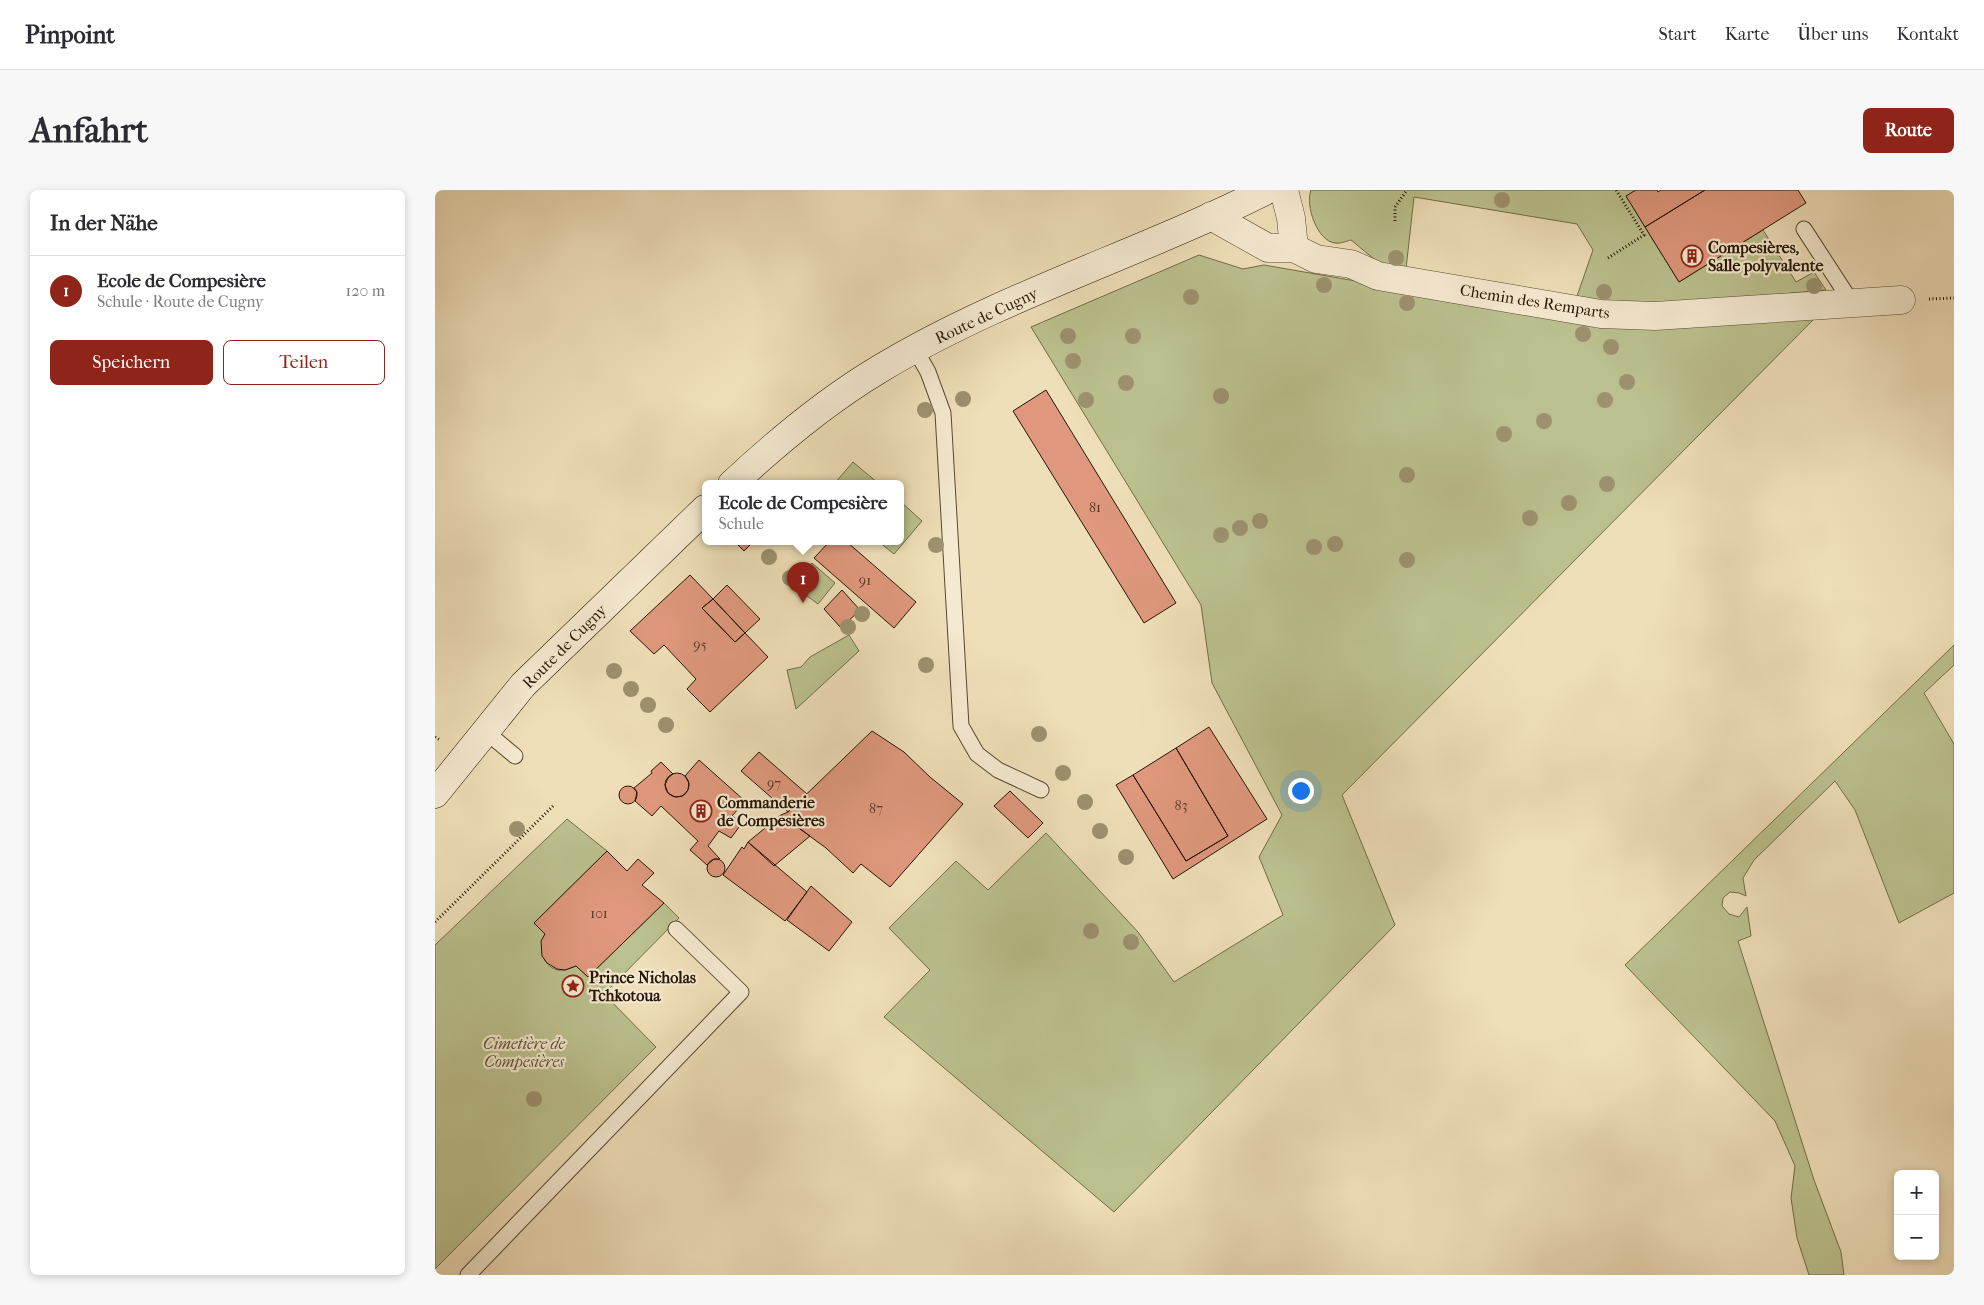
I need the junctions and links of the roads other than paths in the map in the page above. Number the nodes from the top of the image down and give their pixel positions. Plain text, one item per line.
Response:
1 (1267, 190) edge
2 (1284, 190) edge
3 (1211, 216) junction
4 (1804, 230) dead end
5 (1294, 248) junction
6 (1901, 300) dead end
7 (1852, 303) junction
8 (915, 349) junction
9 (737, 480) edge
10 (702, 512) edge
11 (485, 731) junction
12 (515, 756) dead end
13 (1041, 790) dead end
14 (435, 794) edge
15 (676, 929) dead end
16 (468, 1275) edge

1 - 3 street, Route de Cugny
2 - 5 street
3 - 5 street, Chemin des Remparts
3 - 8 street, Route de Cugny
4 - 7 lane
5 - 7 street, Chemin des Remparts
6 - 7 street, Chemin des Remparts
8 - 9 street, Route de Cugny
8 - 13 lane
10 - 11 street, Route de Cugny
11 - 12 lane
11 - 14 street, Route de Cugny
15 - 16 lane

